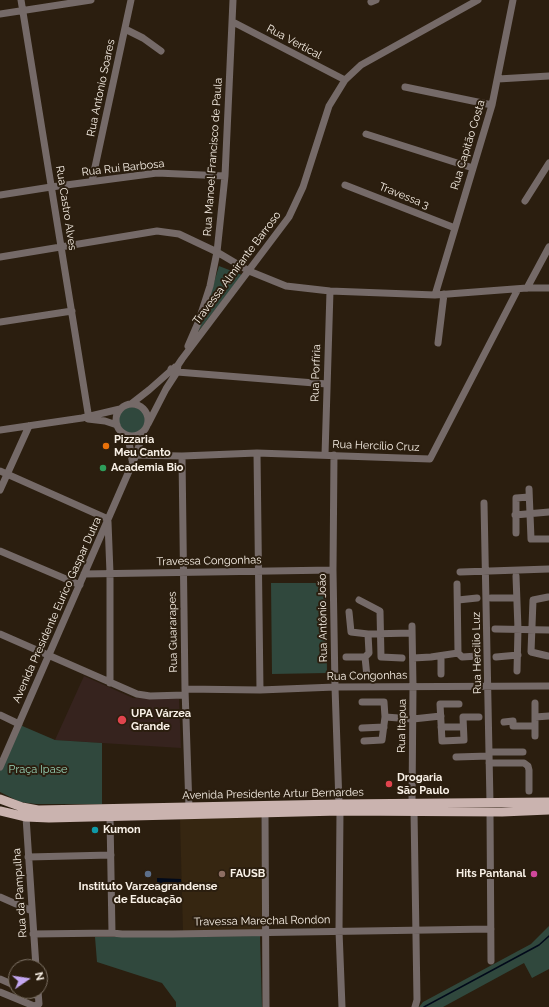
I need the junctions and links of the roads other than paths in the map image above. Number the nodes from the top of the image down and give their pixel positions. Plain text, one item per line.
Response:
1 (21, 0) edge
2 (91, 0) edge
3 (132, 0) edge
4 (233, 0) edge
5 (478, 0) edge
6 (513, 0) edge
7 (22, 10) junction
8 (0, 14) edge
9 (233, 22) junction
10 (125, 29) junction
11 (161, 51) dead end
12 (549, 76) edge
13 (498, 79) junction
14 (344, 80) junction
15 (405, 87) dead end
16 (492, 105) junction
17 (366, 134) dead end
18 (548, 166) edge
19 (473, 168) junction
20 (225, 176) junction
21 (92, 181) junction
22 (345, 184) dead end
23 (51, 187) junction
24 (0, 195) edge
25 (525, 201) dead end
26 (455, 228) junction
27 (61, 247) junction
28 (549, 248) edge
29 (217, 252) junction
30 (0, 257) edge
31 (249, 271) junction
32 (527, 288) junction
33 (549, 288) edge
34 (518, 290) junction
35 (330, 291) junction
36 (444, 294) junction
37 (435, 295) junction
38 (72, 311) junction
39 (0, 322) edge
40 (438, 343) dead end
41 (180, 362) junction
42 (174, 371) junction
43 (327, 384) junction
44 (131, 404) junction
45 (120, 409) junction
46 (87, 418) junction
47 (148, 424) junction
48 (117, 425) junction
49 (29, 426) junction
50 (0, 430) edge
51 (143, 433) junction
52 (128, 436) junction
53 (257, 454) junction
54 (325, 455) junction
55 (334, 455) junction
56 (182, 456) junction
57 (133, 457) junction
58 (3, 472) edge
59 (529, 489) dead end
60 (0, 490) edge
61 (529, 497) junction
62 (484, 503) dead end
63 (549, 512) edge
64 (531, 513) junction
65 (515, 515) junction
66 (108, 520) junction
67 (516, 533) dead end
68 (549, 539) edge
69 (0, 551) edge
70 (549, 568) edge
71 (333, 570) junction
72 (486, 570) junction
73 (258, 571) junction
74 (183, 572) junction
75 (460, 572) dead end
76 (110, 573) junction
77 (84, 574) junction
78 (516, 576) dead end
79 (457, 584) dead end
80 (80, 585) junction
81 (548, 597) dead end
82 (477, 598) dead end
83 (491, 598) dead end
84 (516, 598) junction
85 (359, 600) dead end
86 (458, 600) junction
87 (349, 612) dead end
88 (495, 629) dead end
89 (518, 629) junction
90 (532, 629) junction
91 (549, 630) edge
92 (0, 634) edge
93 (368, 634) junction
94 (380, 634) junction
95 (458, 654) junction
96 (49, 655) junction
97 (518, 655) junction
98 (441, 656) junction
99 (478, 656) dead end
100 (548, 656) dead end
101 (346, 657) dead end
102 (365, 657) junction
103 (402, 658) dead end
104 (413, 658) junction
105 (496, 658) dead end
106 (517, 671) dead end
107 (441, 674) dead end
108 (377, 677) dead end
109 (110, 683) junction
110 (413, 686) junction
111 (488, 686) junction
112 (549, 686) edge
113 (335, 687) junction
114 (260, 690) junction
115 (185, 692) junction
116 (362, 702) dead end
117 (535, 703) dead end
118 (459, 704) dead end
119 (0, 716) edge
120 (441, 716) junction
121 (549, 716) edge
122 (385, 717) junction
123 (479, 717) dead end
124 (536, 717) junction
125 (413, 719) junction
126 (504, 722) dead end
127 (19, 724) junction
128 (535, 726) junction
129 (384, 727) junction
130 (441, 727) junction
131 (463, 727) junction
132 (362, 728) dead end
133 (535, 736) dead end
134 (364, 741) dead end
135 (523, 752) dead end
136 (456, 757) dead end
137 (489, 757) junction
138 (0, 767) edge
139 (529, 791) dead end
140 (0, 799) edge
141 (549, 802) edge
142 (340, 807) junction
143 (413, 807) junction
144 (490, 807) junction
145 (189, 808) junction
146 (549, 810) edge
147 (0, 811) edge
148 (265, 813) junction
149 (26, 817) junction
150 (110, 817) junction
151 (111, 855) junction
152 (28, 857) junction
153 (0, 897) edge
154 (32, 912) junction
155 (491, 929) junction
156 (416, 930) junction
157 (339, 931) junction
158 (112, 933) junction
159 (265, 933) junction
160 (34, 934) junction
161 (36, 959) edge
162 (491, 961) dead end
163 (17, 999) edge
164 (38, 999) edge
165 (266, 1007) edge
166 (342, 1007) edge
167 (416, 1007) edge

1 - 7 street, Rua Castro Alves
2 - 7 street
3 - 10 street, Rua Antonio Soares
4 - 9 street, Rua Manoel Francisco de Paula
5 - 14 street, Travessa Almirante Barroso
6 - 13 street, Rua Capitão Costa
7 - 8 street
7 - 23 street, Rua Castro Alves
9 - 14 street, Rua Vertical
9 - 20 street, Rua Manoel Francisco de Paula
10 - 11 street
10 - 21 street, Rua Antonio Soares
12 - 13 street
13 - 16 street, Rua Capitão Costa
14 - 31 street, Travessa Almirante Barroso
15 - 16 street
16 - 19 street, Rua Capitão Costa
17 - 19 street
18 - 25 street
19 - 26 street, Rua Capitão Costa
20 - 21 street, Rua Rui Barbosa
20 - 29 street, Rua Manoel Francisco de Paula
21 - 23 street, Rua Rui Barbosa
22 - 26 street, Travessa 3
23 - 24 street, Rua Rui Barbosa
23 - 27 street, Rua Castro Alves
26 - 37 street, Rua Capitão Costa
27 - 29 street
27 - 30 street
27 - 38 street, Rua Castro Alves
28 - 32 street
29 - 31 street
29 - 41 street, Rua Manoel Francisco de Paula
31 - 35 street
31 - 41 street, Travessa Almirante Barroso
32 - 33 street
32 - 34 street
34 - 36 street
34 - 55 street, Rua Hercílio Cruz
35 - 37 street
35 - 43 street, Rua Porfíria
36 - 37 street
36 - 40 street
38 - 39 street
38 - 46 street, Rua Castro Alves
41 - 42 street, Travessa Almirante Barroso
42 - 43 street
42 - 44 street
42 - 47 street
43 - 54 street, Rua Porfíria
44 - 45 street
44 - 47 street
45 - 46 street
45 - 48 street
46 - 48 street
46 - 49 street
47 - 51 street
48 - 52 street
49 - 50 street
49 - 58 street
51 - 52 street
51 - 57 street, Avenida Presidente Eurico Gaspar Dutra
52 - 57 street
53 - 54 street, Rua Hercílio Cruz
53 - 56 street, Rua Hercílio Cruz
53 - 73 street
54 - 55 street, Rua Hercílio Cruz
55 - 71 street, Rua Antônio João
56 - 57 street, Rua Hercílio Cruz
56 - 74 street, Rua Guararapes
57 - 66 street, Avenida Presidente Eurico Gaspar Dutra
58 - 60 street
58 - 66 street
59 - 61 street
61 - 64 street
61 - 65 street
62 - 72 street, Rua Hercilio Luz
63 - 64 street
64 - 65 street
64 - 68 street
65 - 67 street
66 - 76 street
66 - 77 street, Avenida Presidente Eurico Gaspar Dutra
69 - 80 street
70 - 72 street
71 - 73 street, Travessa Congonhas
71 - 113 street, Rua Antônio João
72 - 75 street
72 - 111 street, Rua Hercilio Luz
73 - 74 street, Travessa Congonhas
73 - 114 street
74 - 76 street, Travessa Congonhas
74 - 115 street, Rua Guararapes
76 - 77 street, Travessa Congonhas
76 - 109 street
77 - 80 street, Avenida Presidente Eurico Gaspar Dutra
78 - 84 street
79 - 86 street
80 - 96 street, Avenida Presidente Eurico Gaspar Dutra
81 - 90 street
82 - 86 street
83 - 84 street
84 - 89 street
85 - 94 street
86 - 95 street
87 - 93 street
88 - 89 street
89 - 90 street
89 - 97 street
90 - 91 street
90 - 100 street
92 - 96 street, Rua Congonhas
93 - 94 street
93 - 102 street
94 - 103 street
94 - 104 street, Rua Itapua
95 - 98 street
95 - 99 street
96 - 109 street, Rua Congonhas
96 - 127 street, Avenida Presidente Eurico Gaspar Dutra
97 - 105 street
97 - 106 street
98 - 104 street
98 - 107 street
101 - 102 street
102 - 108 street
104 - 110 street, Rua Itapua
109 - 115 street, Rua Congonhas
110 - 111 street, Rua Congonhas
110 - 113 street, Rua Congonhas
110 - 125 street, Rua Itapua
111 - 112 street, Rua Congonhas
111 - 137 street, Rua Hercilio Luz
113 - 114 street, Rua Congonhas
113 - 142 street, Rua Antônio João
114 - 115 street, Rua Congonhas
115 - 145 street, Rua Guararapes
116 - 122 street
117 - 124 street
118 - 120 street
119 - 127 street
120 - 125 street
120 - 130 street
121 - 124 street
122 - 125 street
122 - 129 street
123 - 131 street
124 - 128 street
125 - 143 street, Rua Itapua
126 - 128 street
127 - 138 street, Avenida Presidente Eurico Gaspar Dutra
128 - 133 street
129 - 132 street
129 - 134 street
130 - 131 street
130 - 131 street
135 - 137 street
136 - 137 street
137 - 139 street
137 - 144 street, Rua Hercilio Luz
140 - 145 main road, Avenida Presidente Artur Bernardes
141 - 144 main road, Avenida Presidente Artur Bernardes
142 - 143 main road, Avenida Presidente Artur Bernardes
142 - 145 main road, Avenida Presidente Artur Bernardes
142 - 148 main road, Avenida Presidente Artur Bernardes
142 - 157 street, Rua Antônio João
143 - 144 main road, Avenida Presidente Artur Bernardes
143 - 156 street, Rua Itapua
144 - 146 main road, Avenida Presidente Artur Bernardes
144 - 155 street, Rua Hercilio Luz
147 - 149 main road, Avenida Presidente Artur Bernardes
148 - 150 main road, Avenida Presidente Artur Bernardes
148 - 159 street
149 - 150 main road, Avenida Presidente Artur Bernardes
149 - 152 street, Rua da Pampulha
150 - 151 street
151 - 152 street
151 - 158 street
152 - 154 street, Rua da Pampulha
153 - 154 street
154 - 160 street, Rua da Pampulha
155 - 156 street, Travessa Marechal Rondon
155 - 162 street, Rua Hercilio Luz
156 - 157 street, Travessa Marechal Rondon
156 - 167 street, Rua Itapua
157 - 159 street, Travessa Marechal Rondon
157 - 166 street, Rua Antônio João
158 - 159 street, Travessa Marechal Rondon
158 - 160 street, Travessa Marechal Rondon
159 - 165 street
160 - 161 street, Rua da Pampulha
163 - 164 street

